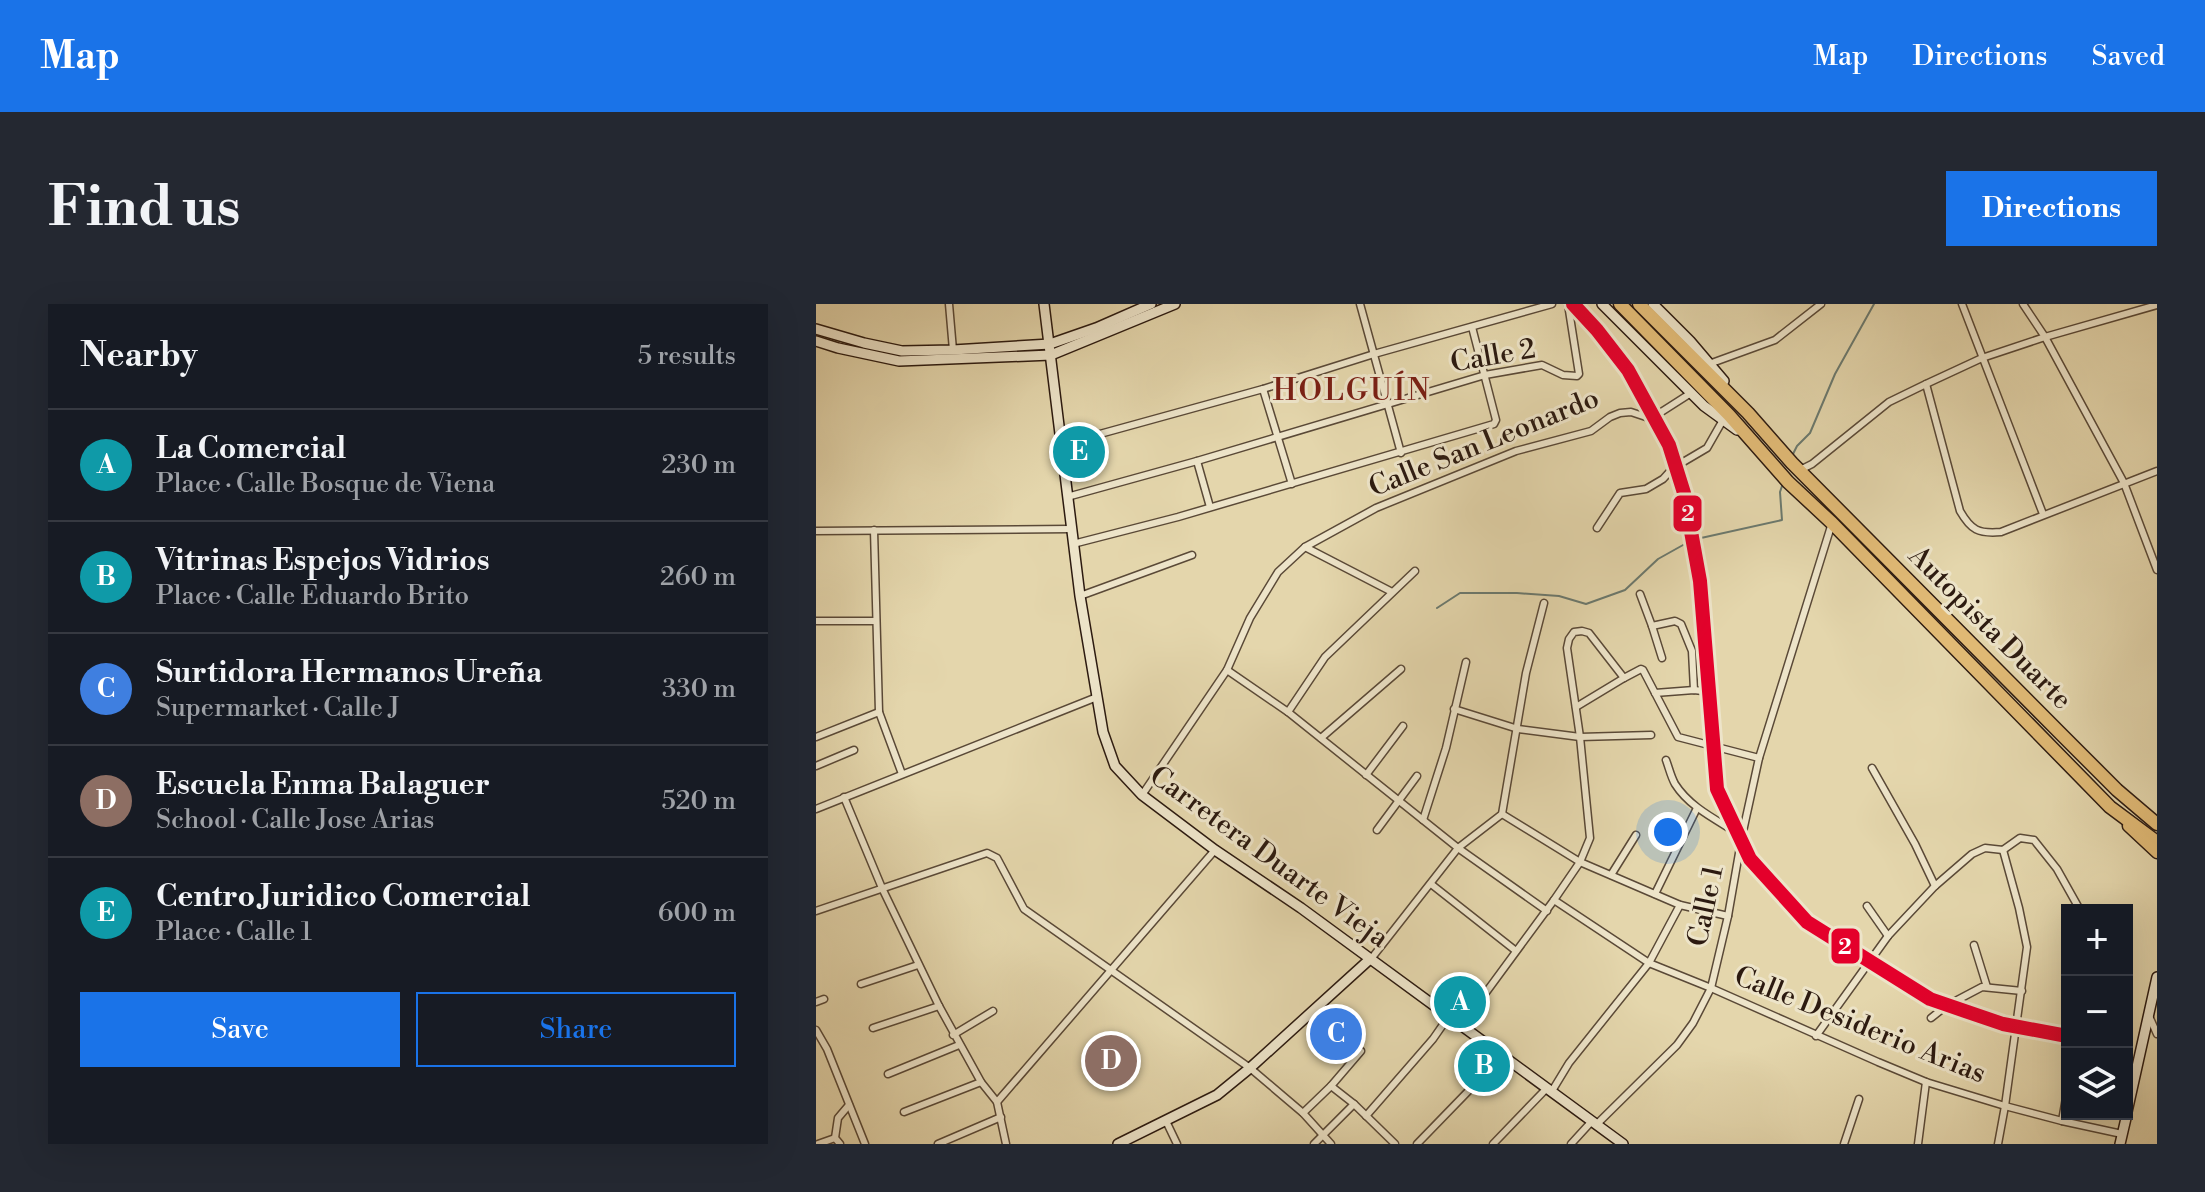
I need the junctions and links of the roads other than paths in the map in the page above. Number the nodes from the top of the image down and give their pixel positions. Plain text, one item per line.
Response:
1 (949, 304) edge
2 (1044, 304) edge
3 (1151, 304) edge
4 (1175, 304) edge
5 (1360, 304) edge
6 (1552, 304) edge
7 (1568, 304) edge
8 (1602, 304) edge
9 (1620, 304) edge
10 (1639, 304) edge
11 (1653, 304) edge
12 (1821, 304) edge
13 (1962, 304) edge
14 (2023, 304) edge
15 (2157, 305) edge
16 (1472, 327) junction
17 (816, 329) edge
18 (2045, 337) junction
19 (816, 341) edge
20 (1050, 344) junction
21 (953, 350) junction
22 (1374, 354) junction
23 (1051, 355) junction
24 (1982, 358) junction
25 (1709, 364) junction
26 (1485, 375) junction
27 (1926, 384) junction
28 (1263, 389) junction
29 (1691, 393) junction
30 (1387, 403) junction
31 (1748, 413) junction
32 (1723, 420) junction
33 (1277, 437) junction
34 (1750, 440) junction
35 (1060, 445) junction
36 (1401, 453) junction
37 (1197, 461) junction
38 (1796, 466) junction
39 (2157, 471) edge
40 (2124, 483) junction
41 (1292, 484) junction
42 (1067, 497) junction
43 (1210, 507) junction
44 (2043, 514) junction
45 (1832, 523) junction
46 (1597, 528) dead end
47 (1071, 529) junction
48 (874, 530) junction
49 (816, 531) edge
50 (1073, 544) junction
51 (1305, 547) junction
52 (1192, 555) dead end
53 (2157, 570) edge
54 (1415, 571) dead end
55 (1392, 592) junction
56 (1640, 594) dead end
57 (1080, 596) junction
58 (1544, 603) dead end
59 (816, 621) edge
60 (876, 621) junction
61 (1652, 626) junction
62 (1662, 658) dead end
63 (1466, 662) dead end
64 (1401, 669) dead end
65 (1227, 670) junction
66 (1624, 678) junction
67 (1694, 690) junction
68 (1655, 693) junction
69 (1097, 697) junction
70 (1576, 707) junction
71 (1454, 709) junction
72 (879, 712) junction
73 (1288, 712) junction
74 (1403, 726) dead end
75 (1518, 729) junction
76 (1651, 735) dead end
77 (816, 737) edge
78 (1580, 737) junction
79 (1321, 738) junction
80 (1717, 748) junction
81 (854, 750) dead end
82 (1759, 758) junction
83 (1666, 760) dead end
84 (816, 766) edge
85 (1872, 768) dead end
86 (902, 774) junction
87 (1366, 775) junction
88 (1417, 776) dead end
89 (1885, 791) junction
90 (1873, 793) dead end
91 (1142, 795) junction
92 (844, 797) junction
93 (1399, 801) junction
94 (2110, 807) junction
95 (1697, 808) junction
96 (816, 809) edge
97 (1502, 814) junction
98 (1423, 820) junction
99 (2157, 824) edge
100 (1377, 830) dead end
101 (1636, 835) dead end
102 (1742, 836) junction
103 (2157, 842) edge
104 (1458, 848) junction
105 (1215, 850) junction
106 (2003, 850) junction
107 (2157, 853) edge
108 (1580, 862) junction
109 (1611, 875) junction
110 (1431, 884) junction
111 (1935, 886) junction
112 (882, 888) junction
113 (1655, 894) junction
114 (1554, 900) junction
115 (2077, 904) edge
116 (1680, 905) junction
117 (1867, 906) dead end
118 (816, 911) edge
119 (1547, 911) junction
120 (1728, 916) junction
121 (1888, 936) junction
122 (1974, 945) dead end
123 (1516, 951) junction
124 (1370, 959) junction
125 (1649, 963) junction
126 (918, 965) junction
127 (1111, 972) junction
128 (2157, 977) edge
129 (861, 984) dead end
130 (1987, 987) junction
131 (1711, 988) junction
132 (2022, 991) junction
133 (824, 999) dead end
134 (816, 1002) edge
135 (939, 1006) junction
136 (993, 1011) dead end
137 (1449, 1016) junction
138 (2149, 1016) junction
139 (1931, 1018) dead end
140 (1462, 1025) junction
141 (873, 1028) dead end
142 (816, 1030) edge
143 (2157, 1034) edge
144 (953, 1035) junction
145 (1816, 1036) junction
146 (959, 1045) junction
147 (1361, 1051) dead end
148 (1501, 1054) junction
149 (1250, 1068) junction
150 (888, 1074) dead end
151 (981, 1082) junction
152 (1926, 1082) junction
153 (1331, 1086) junction
154 (2133, 1087) edge
155 (1550, 1090) junction
156 (1859, 1099) dead end
157 (997, 1102) junction
158 (1354, 1104) junction
159 (849, 1105) junction
160 (2005, 1106) junction
161 (904, 1112) dead end
162 (1303, 1113) junction
163 (1366, 1116) junction
164 (1001, 1117) junction
165 (1166, 1121) junction
166 (2062, 1121) joint
167 (1594, 1123) junction
168 (1324, 1135) junction
169 (2121, 1139) edge
170 (838, 1141) edge
171 (818, 1144) edge
172 (865, 1144) edge
173 (938, 1144) edge
174 (1006, 1144) edge
175 (1118, 1144) edge
176 (1177, 1144) edge
177 (1314, 1144) edge
178 (1331, 1144) edge
179 (1395, 1144) edge
180 (1417, 1144) edge
181 (1493, 1144) edge
182 (1571, 1144) edge
183 (1623, 1144) edge
184 (1844, 1144) edge
185 (1918, 1144) edge
186 (1998, 1144) edge

1 - 21 street
2 - 20 main road, Carretera Duarte Vieja
3 - 20 main road
4 - 23 main road
5 - 22 street
6 - 16 street
7 - 26 street, Calle 2
8 - 29 main road
9 - 34 highway
10 - 31 highway
11 - 25 main road
12 - 25 street
13 - 24 street
14 - 18 street
15 - 18 street
16 - 22 street
16 - 26 street
17 - 21 main road
18 - 24 street
18 - 40 street
19 - 23 main road
20 - 21 main road
20 - 23 main road, Carretera Duarte Vieja
22 - 28 street
22 - 30 street
23 - 35 main road, Carretera Duarte Vieja
24 - 27 street
24 - 44 street
25 - 31 main road
26 - 30 street, Calle 2
26 - 36 street
27 - 38 street
27 - 44 street
28 - 33 street
28 - 35 street
29 - 32 main road
29 - 51 street, Calle San Leonardo
30 - 33 street, Calle 2
30 - 36 street
31 - 38 highway, Autopista Duarte
32 - 34 main road
32 - 46 street
33 - 37 street, Calle 2
33 - 41 street
34 - 45 highway, Autopista Duarte
35 - 42 main road, Carretera Duarte Vieja
36 - 41 street
37 - 42 street, Calle 2
37 - 43 street
38 - 99 highway, Autopista Duarte
39 - 40 street
40 - 44 street
40 - 53 street
41 - 43 street
42 - 47 main road, Carretera Duarte Vieja
43 - 50 street
45 - 82 street, Calle 1
45 - 94 highway, Autopista Duarte
47 - 48 street
47 - 50 main road, Carretera Duarte Vieja
48 - 49 street
48 - 60 street
50 - 57 main road, Carretera Duarte Vieja
51 - 55 street
51 - 65 street, Calle San Leonardo
52 - 57 street
54 - 55 street
55 - 73 street
56 - 61 street
57 - 69 main road, Carretera Duarte Vieja
58 - 75 street
59 - 60 street
60 - 72 street
61 - 62 street
61 - 67 street
63 - 71 street
64 - 79 street
65 - 73 street
65 - 91 street, Calle San Leonardo
66 - 68 street
66 - 70 street
66 - 70 street
67 - 68 street
67 - 80 street
68 - 80 street
69 - 86 street
69 - 91 main road, Carretera Duarte Vieja
70 - 78 street
71 - 75 street
71 - 98 street
72 - 77 street
72 - 86 street
73 - 79 street
74 - 87 street
75 - 78 street
75 - 97 street
76 - 78 street
78 - 108 street
79 - 87 street
80 - 82 street
81 - 84 street
82 - 102 street, Calle 1
83 - 95 street
85 - 89 street
86 - 92 street
87 - 93 street
88 - 93 street
89 - 90 street
89 - 111 street
91 - 105 main road, Carretera Duarte Vieja
92 - 96 street
92 - 112 street
93 - 98 street
93 - 100 street
94 - 103 highway, Autopista Duarte
94 - 107 main road, Autopista Duarte
95 - 102 street
95 - 113 street
97 - 104 street
97 - 108 street
98 - 104 street
101 - 109 street
102 - 120 street, Calle 1
104 - 110 street
104 - 119 street
105 - 124 main road, Carretera Duarte Vieja
105 - 127 street
106 - 111 street
106 - 115 street
106 - 132 street
108 - 109 street
108 - 114 street
109 - 113 street
110 - 123 street
110 - 124 street
111 - 121 street
112 - 118 street
112 - 126 street
112 - 127 street
113 - 116 street
114 - 119 street
114 - 125 street, Calle Desiderio Arias
116 - 120 street
116 - 125 street
117 - 121 street
119 - 123 street
120 - 131 street, Calle 1
121 - 145 street
122 - 130 street
123 - 140 street
124 - 137 main road, Carretera Duarte Vieja
124 - 149 main road
125 - 131 street, Calle Desiderio Arias
125 - 155 street
126 - 129 street
126 - 135 street
127 - 149 street
127 - 157 street
128 - 138 main road
130 - 132 street
130 - 139 street
131 - 145 street, Calle Desiderio Arias
131 - 167 street, Calle 1
132 - 160 street
133 - 134 street
135 - 141 street
135 - 144 street
136 - 144 street
137 - 140 main road, Carretera Duarte Vieja
137 - 163 street
138 - 143 street
138 - 154 main road
140 - 148 main road, Carretera Duarte Vieja
142 - 159 street
144 - 146 street
145 - 152 street, Calle Desiderio Arias
146 - 150 street
146 - 151 street
147 - 153 street
148 - 155 main road, Carretera Duarte Vieja
148 - 180 street
149 - 162 street
149 - 165 main road
151 - 157 street
151 - 161 street
152 - 160 street, Calle Desiderio Arias
152 - 185 street
153 - 158 street
153 - 162 street
155 - 167 main road, Carretera Duarte Vieja
155 - 181 street
156 - 184 street
157 - 164 street
158 - 163 street
158 - 168 street
159 - 170 street
159 - 172 street
160 - 166 street, Calle Desiderio Arias
160 - 186 street
162 - 168 street
163 - 179 street
164 - 173 street
164 - 174 street
165 - 175 main road
165 - 176 street
166 - 169 street, Calle Desiderio Arias
167 - 182 street, Calle 1
167 - 183 main road, Carretera Duarte Vieja
168 - 177 street
168 - 178 street
170 - 171 street

